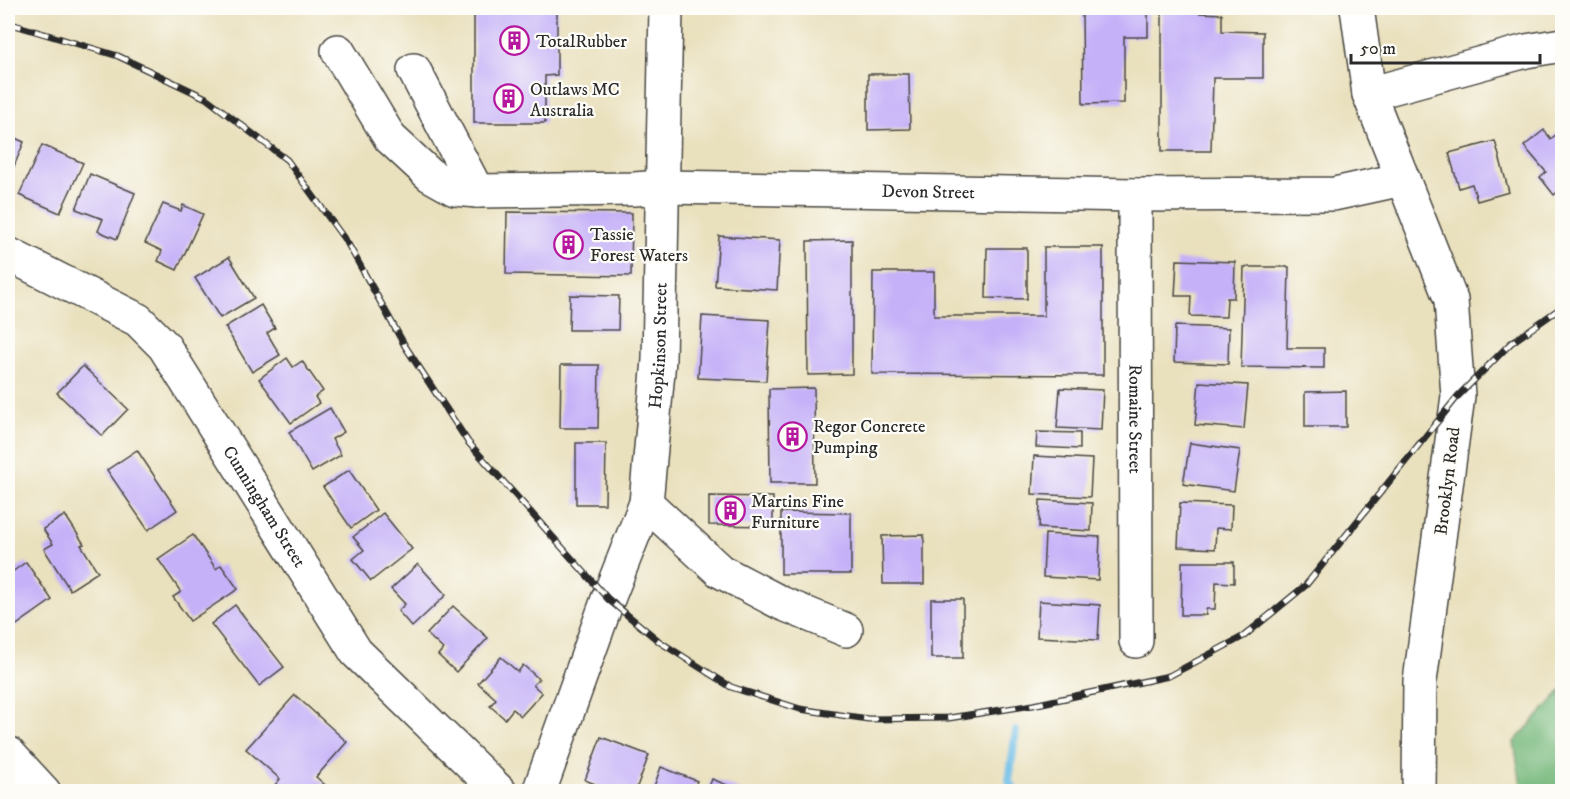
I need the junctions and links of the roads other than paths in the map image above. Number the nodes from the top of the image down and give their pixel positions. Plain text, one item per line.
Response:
1 (666, 8) edge
2 (1357, 8) edge
3 (1563, 45) edge
4 (338, 51) dead end
5 (414, 70) dead end
6 (1369, 94) junction
7 (1402, 180) junction
8 (662, 187) junction
9 (466, 190) junction
10 (1135, 195) junction
11 (8, 254) edge
12 (646, 503) junction
13 (846, 630) dead end
14 (1136, 641) dead end
15 (8, 753) edge
16 (44, 792) edge
17 (500, 792) edge
18 (539, 792) edge
19 (1419, 792) edge

1 - 8 street, Hopkinson Street
2 - 6 street, Brooklyn Road
3 - 6 street
4 - 9 street
5 - 9 street
6 - 7 street, Brooklyn Road
7 - 10 street, Devon Street
7 - 19 street, Brooklyn Road
8 - 9 street, Devon Street
8 - 10 street, Devon Street
8 - 12 street, Hopkinson Street
10 - 14 street, Romaine Street
11 - 17 street, Cunningham Street
12 - 13 street
12 - 18 street, Hopkinson Street
15 - 16 street

